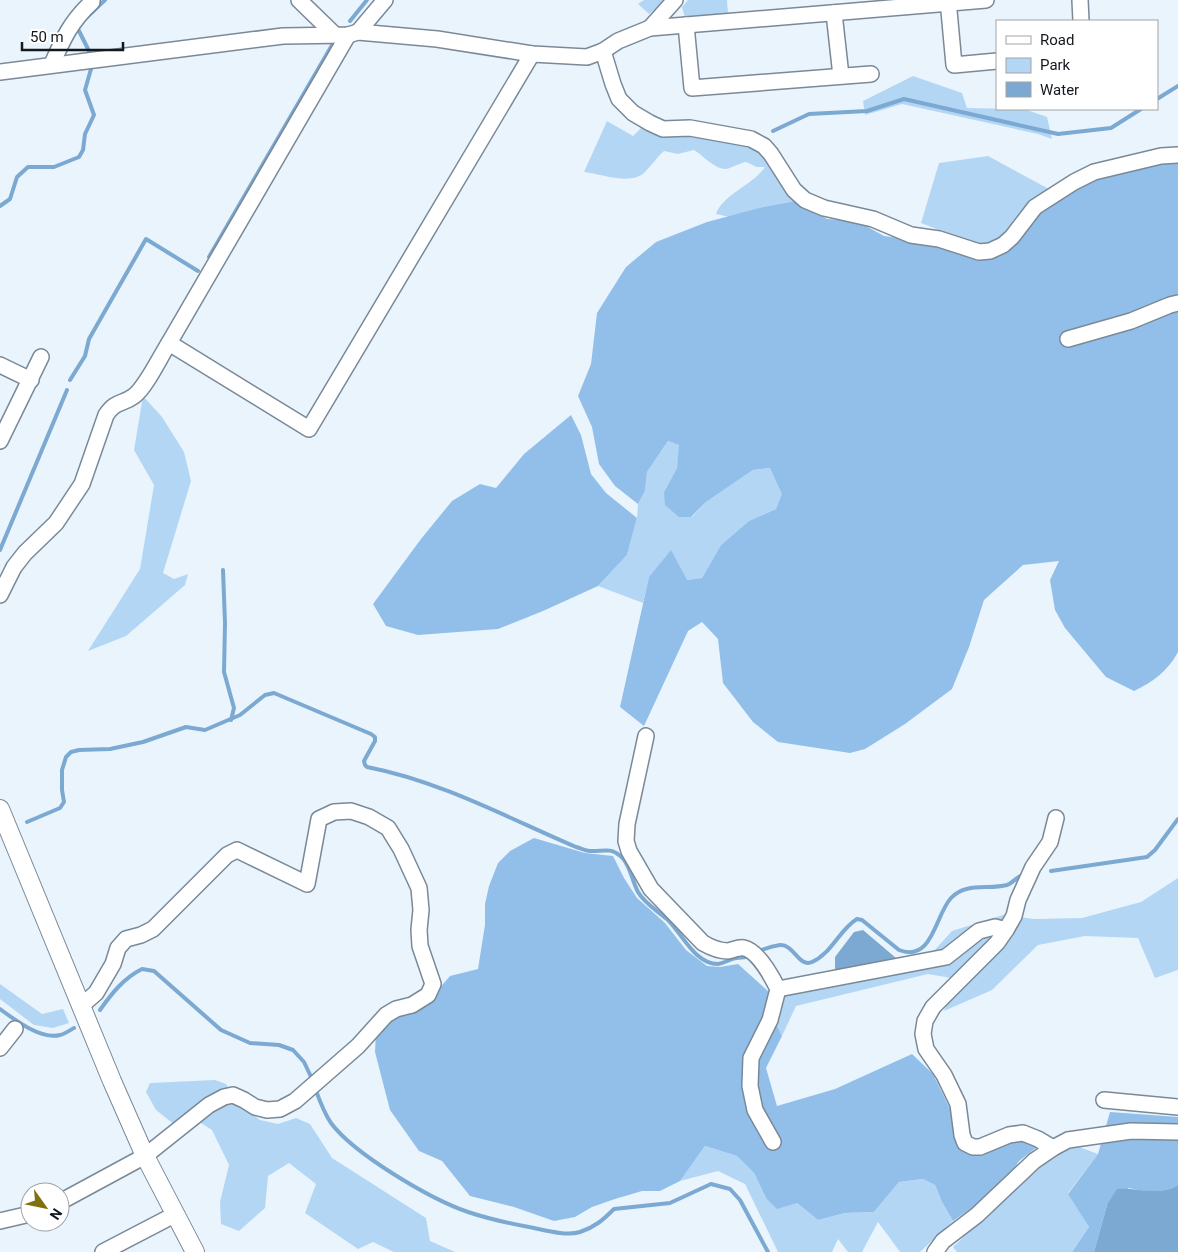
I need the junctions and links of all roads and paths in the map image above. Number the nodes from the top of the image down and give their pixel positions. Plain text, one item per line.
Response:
1 (92, 0) edge
2 (299, 0) edge
3 (385, 0) edge
4 (676, 0) edge
5 (986, 0) edge
6 (1080, 0) edge
7 (948, 2) edge
8 (851, 6) edge
9 (834, 13) junction
10 (1081, 20) edge
11 (686, 25) junction
12 (650, 28) junction
13 (347, 34) junction
14 (604, 51) junction
15 (532, 54) junction
16 (996, 61) edge
17 (52, 64) junction
18 (0, 72) edge
19 (871, 74) dead end
20 (841, 76) junction
21 (1178, 155) edge
22 (1178, 303) edge
23 (1068, 339) dead end
24 (169, 343) junction
25 (42, 358) dead end
26 (0, 364) edge
27 (30, 380) junction
28 (0, 441) edge
29 (0, 594) edge
30 (646, 736) dead end
31 (0, 809) edge
32 (1056, 818) dead end
33 (1006, 930) junction
34 (778, 989) junction
35 (81, 1006) junction
36 (15, 1029) dead end
37 (0, 1048) edge
38 (1104, 1100) dead end
39 (1178, 1108) edge
40 (1178, 1132) edge
41 (773, 1142) dead end
42 (1053, 1148) junction
43 (146, 1156) junction
44 (70, 1197) edge
45 (176, 1214) junction
46 (20, 1216) edge
47 (0, 1221) edge
48 (103, 1252) edge
49 (195, 1252) edge
50 (935, 1252) edge

1 - 17 street
2 - 13 street
3 - 13 street
4 - 12 street
5 - 7 street
6 - 10 street
7 - 8 street
7 - 16 street
8 - 9 street
9 - 11 street
9 - 20 street
11 - 12 street
11 - 20 street
12 - 14 street
13 - 15 street
13 - 17 street
13 - 24 street
14 - 15 street
14 - 21 street
15 - 24 street
17 - 18 street
19 - 20 street
22 - 23 street
24 - 29 street
25 - 27 street
26 - 27 street
27 - 28 street
30 - 34 street
31 - 35 street
32 - 33 street
33 - 34 street
33 - 42 street
34 - 41 street
35 - 43 street
35 - 43 street
36 - 37 street
38 - 39 street
40 - 42 street
42 - 50 street
43 - 44 street
43 - 45 street
45 - 48 street
45 - 49 street
46 - 47 street

